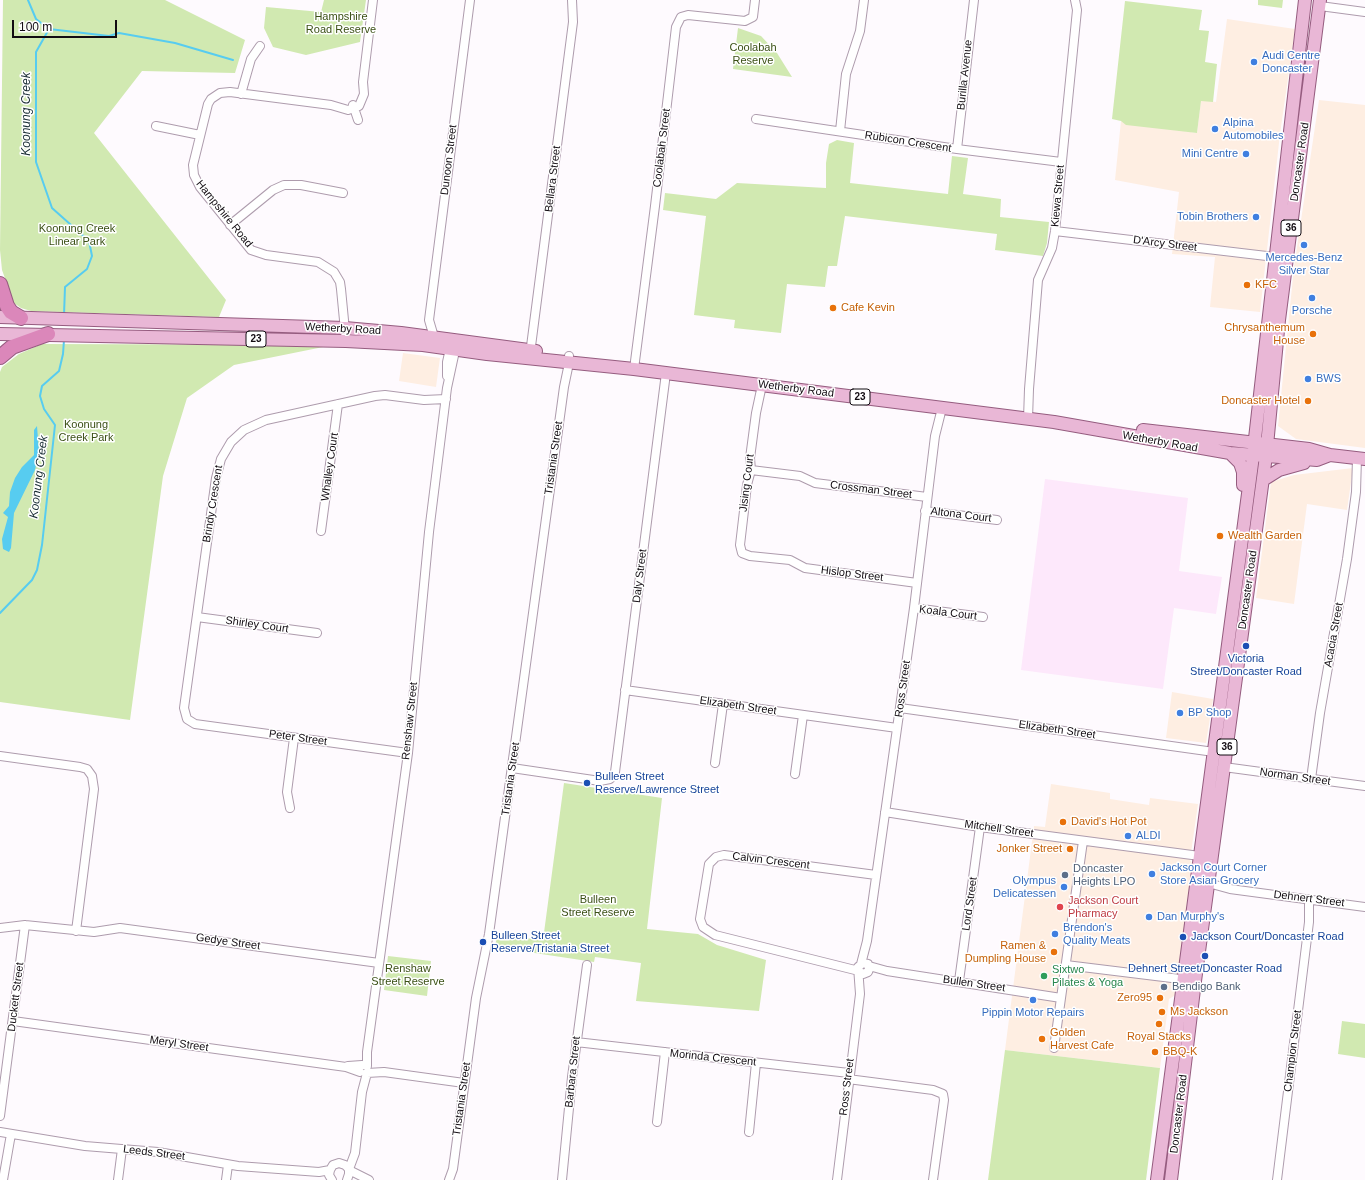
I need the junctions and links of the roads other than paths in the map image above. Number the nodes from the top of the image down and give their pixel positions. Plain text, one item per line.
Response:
1 (373, 0) edge
2 (470, 0) edge
3 (572, 0) edge
4 (754, 0) edge
5 (864, 0) edge
6 (974, 0) edge
7 (1075, 0) edge
8 (1305, 0) edge
9 (1320, 3) edge
10 (1365, 12) edge
11 (260, 46) dead end
12 (1295, 90) junction
13 (1310, 92) junction
14 (241, 94) junction
15 (354, 107) junction
16 (756, 119) dead end
17 (358, 120) dead end
18 (156, 126) dead end
19 (840, 131) junction
20 (200, 136) junction
21 (957, 149) junction
22 (1061, 162) junction
23 (343, 193) dead end
24 (230, 225) junction
25 (1055, 231) junction
26 (1275, 257) junction
27 (0, 284) edge
28 (0, 317) edge
29 (21, 318) junction
30 (429, 320) junction
31 (1273, 322) junction
32 (345, 328) junction
33 (0, 334) edge
34 (48, 334) junction
35 (417, 335) junction
36 (434, 337) junction
37 (346, 341) junction
38 (452, 347) junction
39 (530, 355) junction
40 (0, 357) edge
41 (568, 361) junction
42 (634, 368) junction
43 (666, 373) junction
44 (759, 385) junction
45 (446, 402) junction
46 (338, 404) junction
47 (939, 407) junction
48 (1025, 418) junction
49 (1054, 422) junction
50 (1253, 450) junction
51 (1267, 450) junction
52 (1230, 453) junction
53 (1330, 455) junction
54 (1362, 459) edge
55 (1317, 460) junction
56 (751, 470) junction
57 (1263, 480) junction
58 (927, 497) junction
59 (1245, 507) junction
60 (926, 511) junction
61 (997, 520) dead end
62 (1257, 526) junction
63 (321, 531) dead end
64 (742, 552) joint
65 (1236, 575) junction
66 (917, 583) junction
67 (914, 608) junction
68 (197, 617) junction
69 (983, 617) dead end
70 (1243, 624) junction
71 (318, 633) dead end
72 (1222, 689) junction
73 (625, 690) junction
74 (723, 704) junction
75 (900, 708) junction
76 (803, 715) junction
77 (189, 721) joint
78 (897, 728) junction
79 (294, 738) junction
80 (1214, 752) junction
81 (408, 753) junction
82 (0, 756) edge
83 (715, 763) dead end
84 (1224, 767) junction
85 (512, 768) junction
86 (795, 774) dead end
87 (1311, 779) junction
88 (1222, 780) junction
89 (1365, 786) edge
90 (290, 808) dead end
91 (885, 812) junction
92 (980, 827) junction
93 (1083, 841) junction
94 (1198, 862) junction
95 (876, 875) junction
96 (1208, 885) junction
97 (1312, 900) junction
98 (1365, 907) edge
99 (25, 925) junction
100 (703, 927) joint
101 (0, 928) edge
102 (76, 931) junction
103 (379, 963) junction
104 (587, 965) dead end
105 (1066, 965) junction
106 (864, 968) junction
107 (1189, 980) junction
108 (960, 981) junction
109 (1061, 998) junction
110 (13, 1021) junction
111 (576, 1042) junction
112 (1054, 1048) dead end
113 (665, 1052) junction
114 (756, 1063) junction
115 (364, 1069) junction
116 (849, 1076) junction
117 (464, 1083) junction
118 (0, 1116) edge
119 (657, 1122) dead end
120 (0, 1132) edge
121 (749, 1132) dead end
122 (11, 1134) junction
123 (355, 1146) junction
124 (122, 1149) junction
125 (342, 1163) junction
126 (228, 1165) junction
127 (453, 1169) junction
128 (349, 1170) junction
129 (331, 1177) edge
130 (3, 1180) edge
131 (118, 1180) edge
132 (226, 1180) edge
133 (347, 1180) edge
134 (359, 1180) edge
135 (369, 1180) edge
136 (450, 1180) edge
137 (453, 1180) edge
138 (562, 1180) edge
139 (837, 1180) edge
140 (933, 1180) edge
141 (1157, 1180) edge
142 (1170, 1180) edge
143 (1277, 1180) edge

1 - 15 street
2 - 30 street, Dunoon Street
3 - 39 street, Bellara Street
4 - 42 street, Coolabah Street
5 - 19 street
6 - 21 street, Burilla Avenue
7 - 22 street, Kiewa Street
8 - 12 main road, Doncaster Road / 36
9 - 10 street
9 - 13 main road, Doncaster Road / 36
11 - 14 street
12 - 13 main road
12 - 26 main road, Doncaster Road / 36
13 - 31 main road, Doncaster Road / 36
14 - 15 street, Hampshire Road
14 - 20 street, Hampshire Road
15 - 17 street
16 - 19 street, Rubicon Crescent
18 - 20 street
19 - 21 street, Rubicon Crescent
20 - 24 street, Hampshire Road
21 - 22 street, Rubicon Crescent
22 - 25 street, Kiewa Street
23 - 24 street
24 - 32 street, Hampshire Road
25 - 26 street, D'Arcy Street
25 - 48 street, Kiewa Street
26 - 31 main road, Doncaster Road / 36
27 - 29 highway
28 - 29 main road, 23
29 - 32 main road, Wetherby Road / 23
30 - 35 street
30 - 36 street, Dunoon Street
31 - 50 main road, Doncaster Road / 36
31 - 51 main road, Doncaster Road / 36
32 - 35 main road, Wetherby Road / 23
32 - 37 street, Hampshire Road
33 - 34 main road, 23
34 - 37 main road, Wetherby Road / 23
34 - 40 highway
35 - 36 main road, Wetherby Road / 23
36 - 38 main road, Wetherby Road / 23
37 - 38 main road, Wetherby Road / 23
38 - 39 main road, Wetherby Road / 23
38 - 45 street, Renshaw Street
39 - 41 main road, Wetherby Road / 23
41 - 42 main road, Wetherby Road / 23
41 - 85 street, Tristania Street
42 - 43 main road, Wetherby Road / 23
43 - 44 main road, Wetherby Road / 23
43 - 73 street, Daly Street
44 - 47 main road, Wetherby Road / 23
44 - 56 street, Jising Court
45 - 46 street, Brindy Crescent
45 - 81 street, Renshaw Street
46 - 63 street, Whalley Court
46 - 68 street, Brindy Crescent
47 - 48 main road, Wetherby Road / 23
47 - 58 street, Ross Street
48 - 49 main road, Wetherby Road / 23
49 - 50 main road, Wetherby Road / 23
49 - 52 main road, Wetherby Road / 23
50 - 51 main road, Wetherby Road / 23
50 - 52 main road, Wetherby Road / 23
50 - 59 main road, Doncaster Road / 36
51 - 53 main road
51 - 55 main road
51 - 57 main road, Doncaster Road / 36
52 - 59 main road
53 - 54 main road
53 - 55 main road
54 - 87 street, Acacia Street
55 - 57 main road
56 - 58 street, Crossman Street
56 - 64 street, Jising Court
57 - 62 main road, Doncaster Road / 36
58 - 60 street, Ross Street
59 - 65 main road, Doncaster Road / 36
60 - 61 street, Altona Court
60 - 66 street, Ross Street
62 - 65 main road
62 - 70 main road, Doncaster Road / 36
64 - 66 street, Hislop Street
65 - 72 main road, Doncaster Road / 36
66 - 67 street, Ross Street
67 - 69 street, Koala Court
67 - 75 street, Ross Street
68 - 71 street, Shirley Court
68 - 77 street, Brindy Crescent
70 - 72 main road
70 - 84 main road, Doncaster Road / 36
72 - 80 main road, Doncaster Road / 36
73 - 74 street, Elizabeth Street
73 - 85 street, Daly Street
74 - 76 street, Elizabeth Street
74 - 83 street
75 - 78 street, Ross Street
75 - 80 street, Elizabeth Street
76 - 78 street, Elizabeth Street
76 - 86 street
77 - 79 street, Peter Street
78 - 91 street, Ross Street
79 - 81 street, Peter Street
79 - 90 street
80 - 94 main road, Doncaster Road / 36
81 - 103 street, Renshaw Street
82 - 102 street
84 - 87 street, Norman Street
84 - 88 main road, Doncaster Road / 36
85 - 117 street, Tristania Street
87 - 89 street, Norman Street
88 - 94 street
88 - 96 main road, Doncaster Road / 36
91 - 92 street, Mitchell Street
91 - 95 street, Ross Street
92 - 93 street, Mitchell Street
92 - 108 street, Lord Street
93 - 94 street, Mitchell Street
93 - 105 street
94 - 96 street
94 - 107 main road, Doncaster Road / 36
95 - 100 street, Calvin Crescent
95 - 106 street, Ross Street
96 - 97 street, Dehnert Street
96 - 107 main road, Doncaster Road / 36
97 - 98 street, Dehnert Street
97 - 143 street, Champion Street
99 - 101 street, Gedye Street
99 - 102 street, Gedye Street
99 - 110 street, Duckett Street
100 - 106 street, Bullen Street
102 - 103 street, Gedye Street
103 - 115 street, Renshaw Street
104 - 111 street, Barbara Street
105 - 107 street
105 - 109 street
106 - 108 street, Bullen Street
106 - 116 street, Ross Street
107 - 141 main road, Doncaster Road / 36
107 - 142 main road, Doncaster Road / 36
108 - 109 street, Bullen Street
109 - 112 street
110 - 115 street, Meryl Street
110 - 118 street, Duckett Street
111 - 113 street, Morinda Crescent
111 - 138 street, Barbara Street
113 - 114 street, Morinda Crescent
113 - 119 street
114 - 116 street, Morinda Crescent
114 - 121 street
115 - 117 street
115 - 123 street, Renshaw Street
116 - 139 street, Ross Street
116 - 140 street, Morinda Crescent
117 - 127 street, Tristania Street
120 - 122 street, Leeds Street
122 - 124 street, Leeds Street
122 - 130 street
123 - 125 street
123 - 128 street, Renshaw Street
124 - 126 street, Leeds Street
124 - 131 street
125 - 128 street
125 - 129 street
126 - 129 street, Leeds Street
126 - 132 street
127 - 136 street, Tristania Street
127 - 137 street, Tristania Street
128 - 133 street, Renshaw Street
128 - 135 street
133 - 134 street

